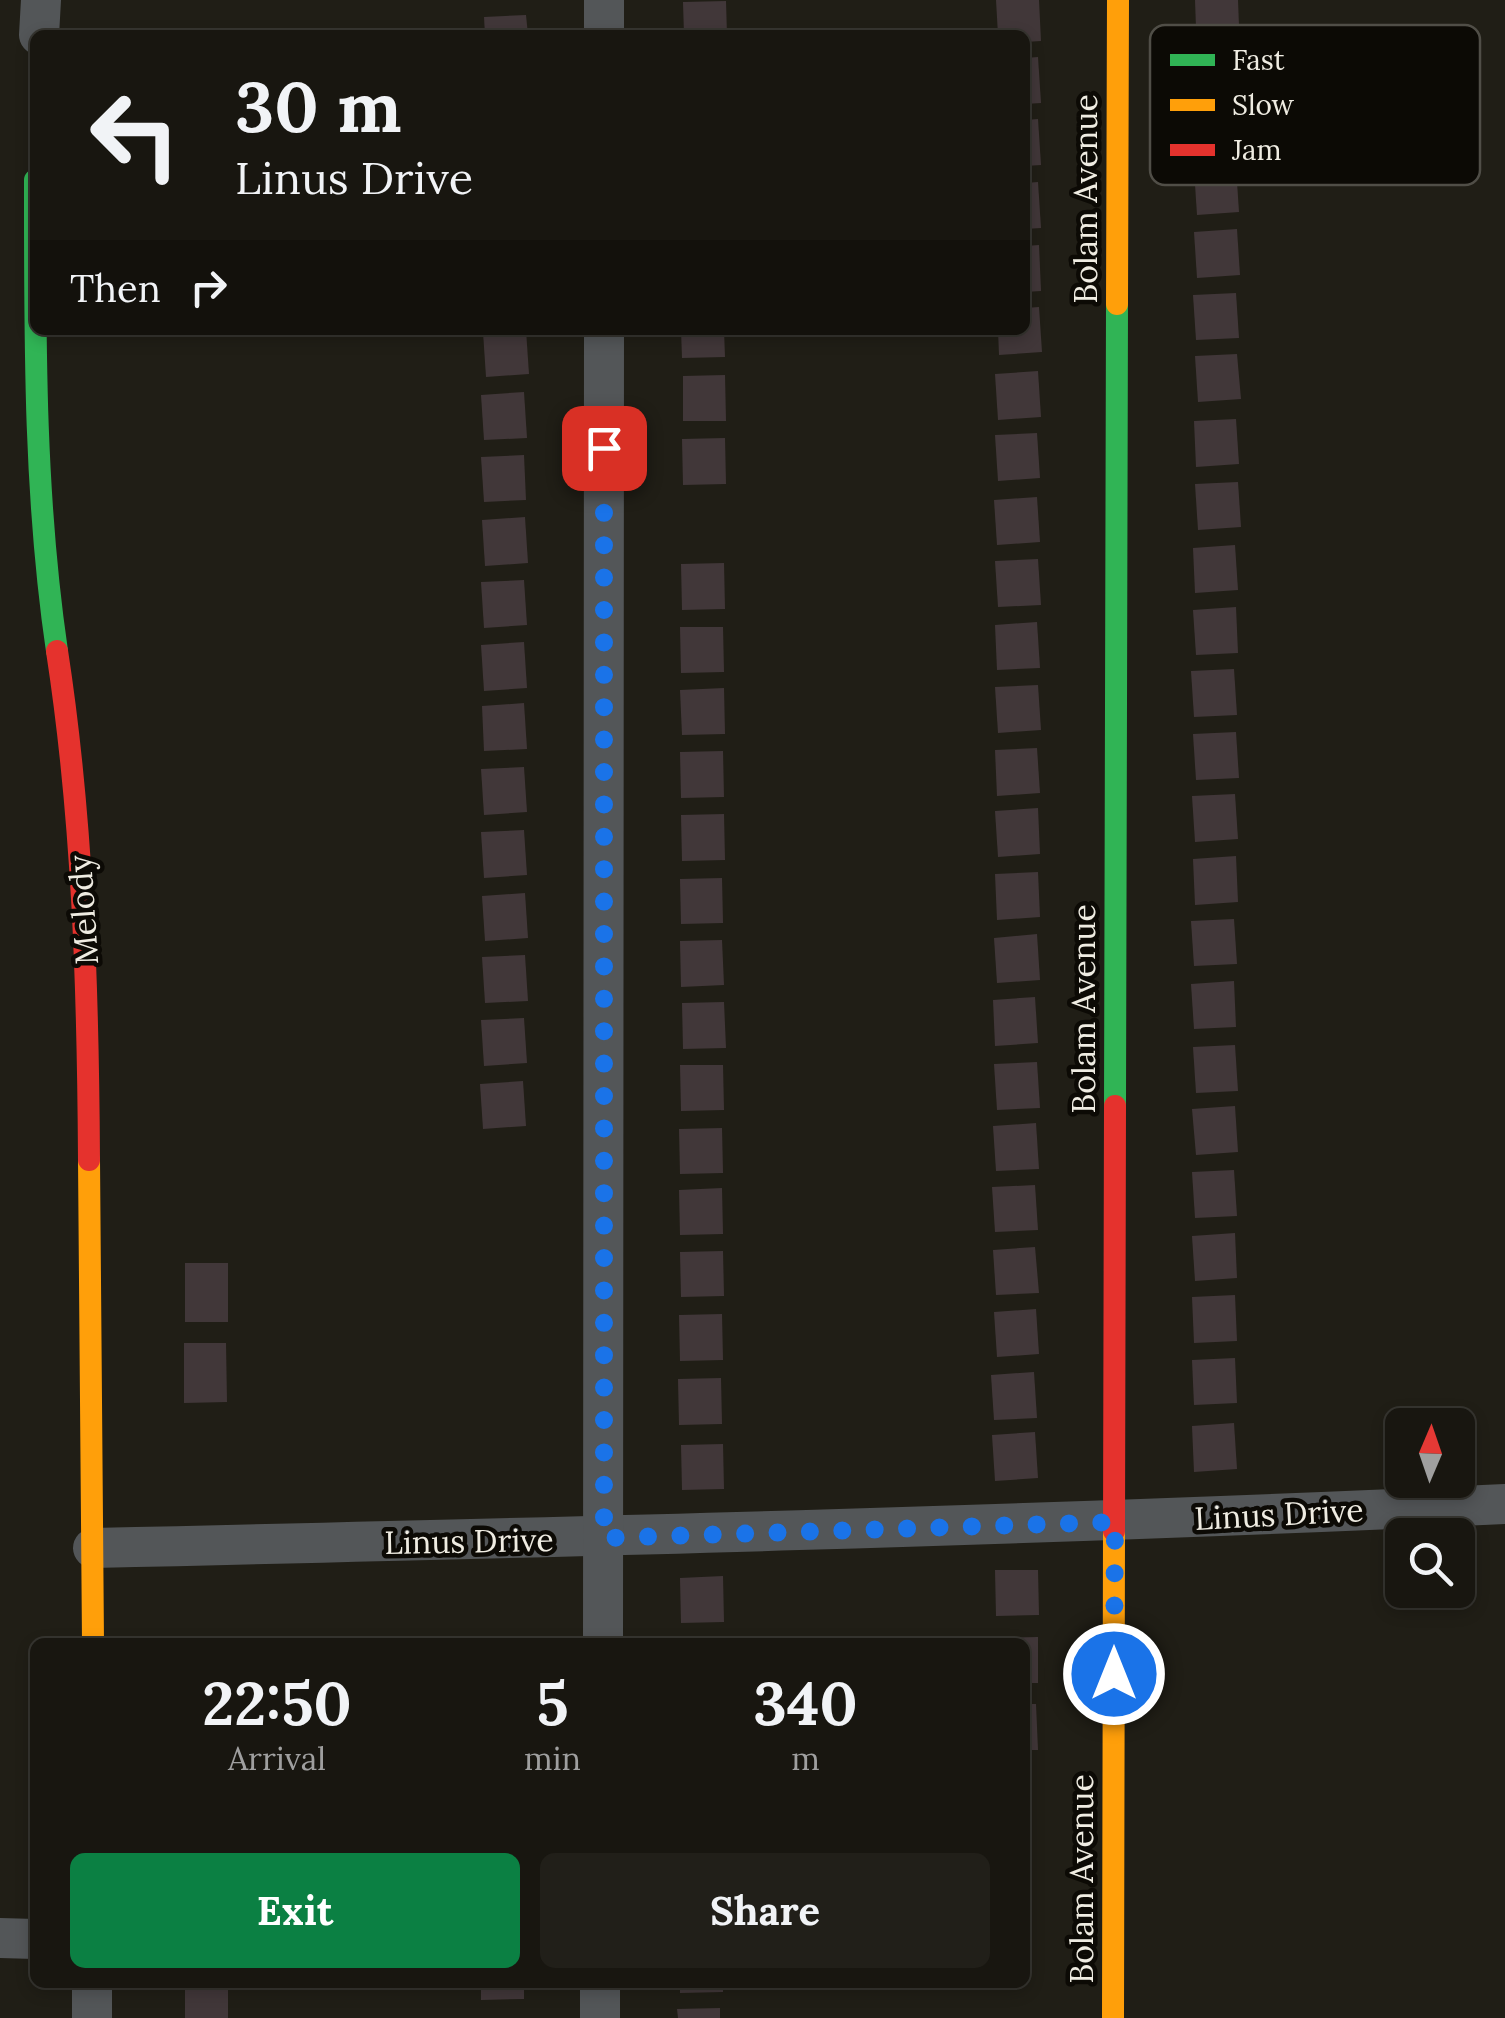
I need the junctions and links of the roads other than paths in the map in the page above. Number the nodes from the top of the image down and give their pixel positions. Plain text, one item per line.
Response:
1 (41, 0) edge
2 (604, 0) edge
3 (1118, 0) edge
4 (39, 30) edge
5 (604, 30) edge
6 (35, 335) edge
7 (604, 335) edge
8 (1505, 1504) edge
9 (1115, 1522) junction
10 (604, 1538) junction
11 (93, 1548) junction
12 (93, 1638) edge
13 (603, 1638) edge
14 (0, 1938) edge
15 (30, 1939) edge
16 (92, 1988) edge
17 (600, 1988) edge
18 (92, 2018) edge
19 (600, 2018) edge
20 (1113, 2018) edge

1 - 4 street
2 - 5 street
3 - 9 street, Bolam Avenue
6 - 11 street, Melody
7 - 10 street
8 - 9 street, Linus Drive
9 - 10 street, Linus Drive
9 - 20 street, Bolam Avenue
10 - 11 street, Linus Drive
10 - 13 street
11 - 12 street, Melody
14 - 15 street
16 - 18 street
17 - 19 street

